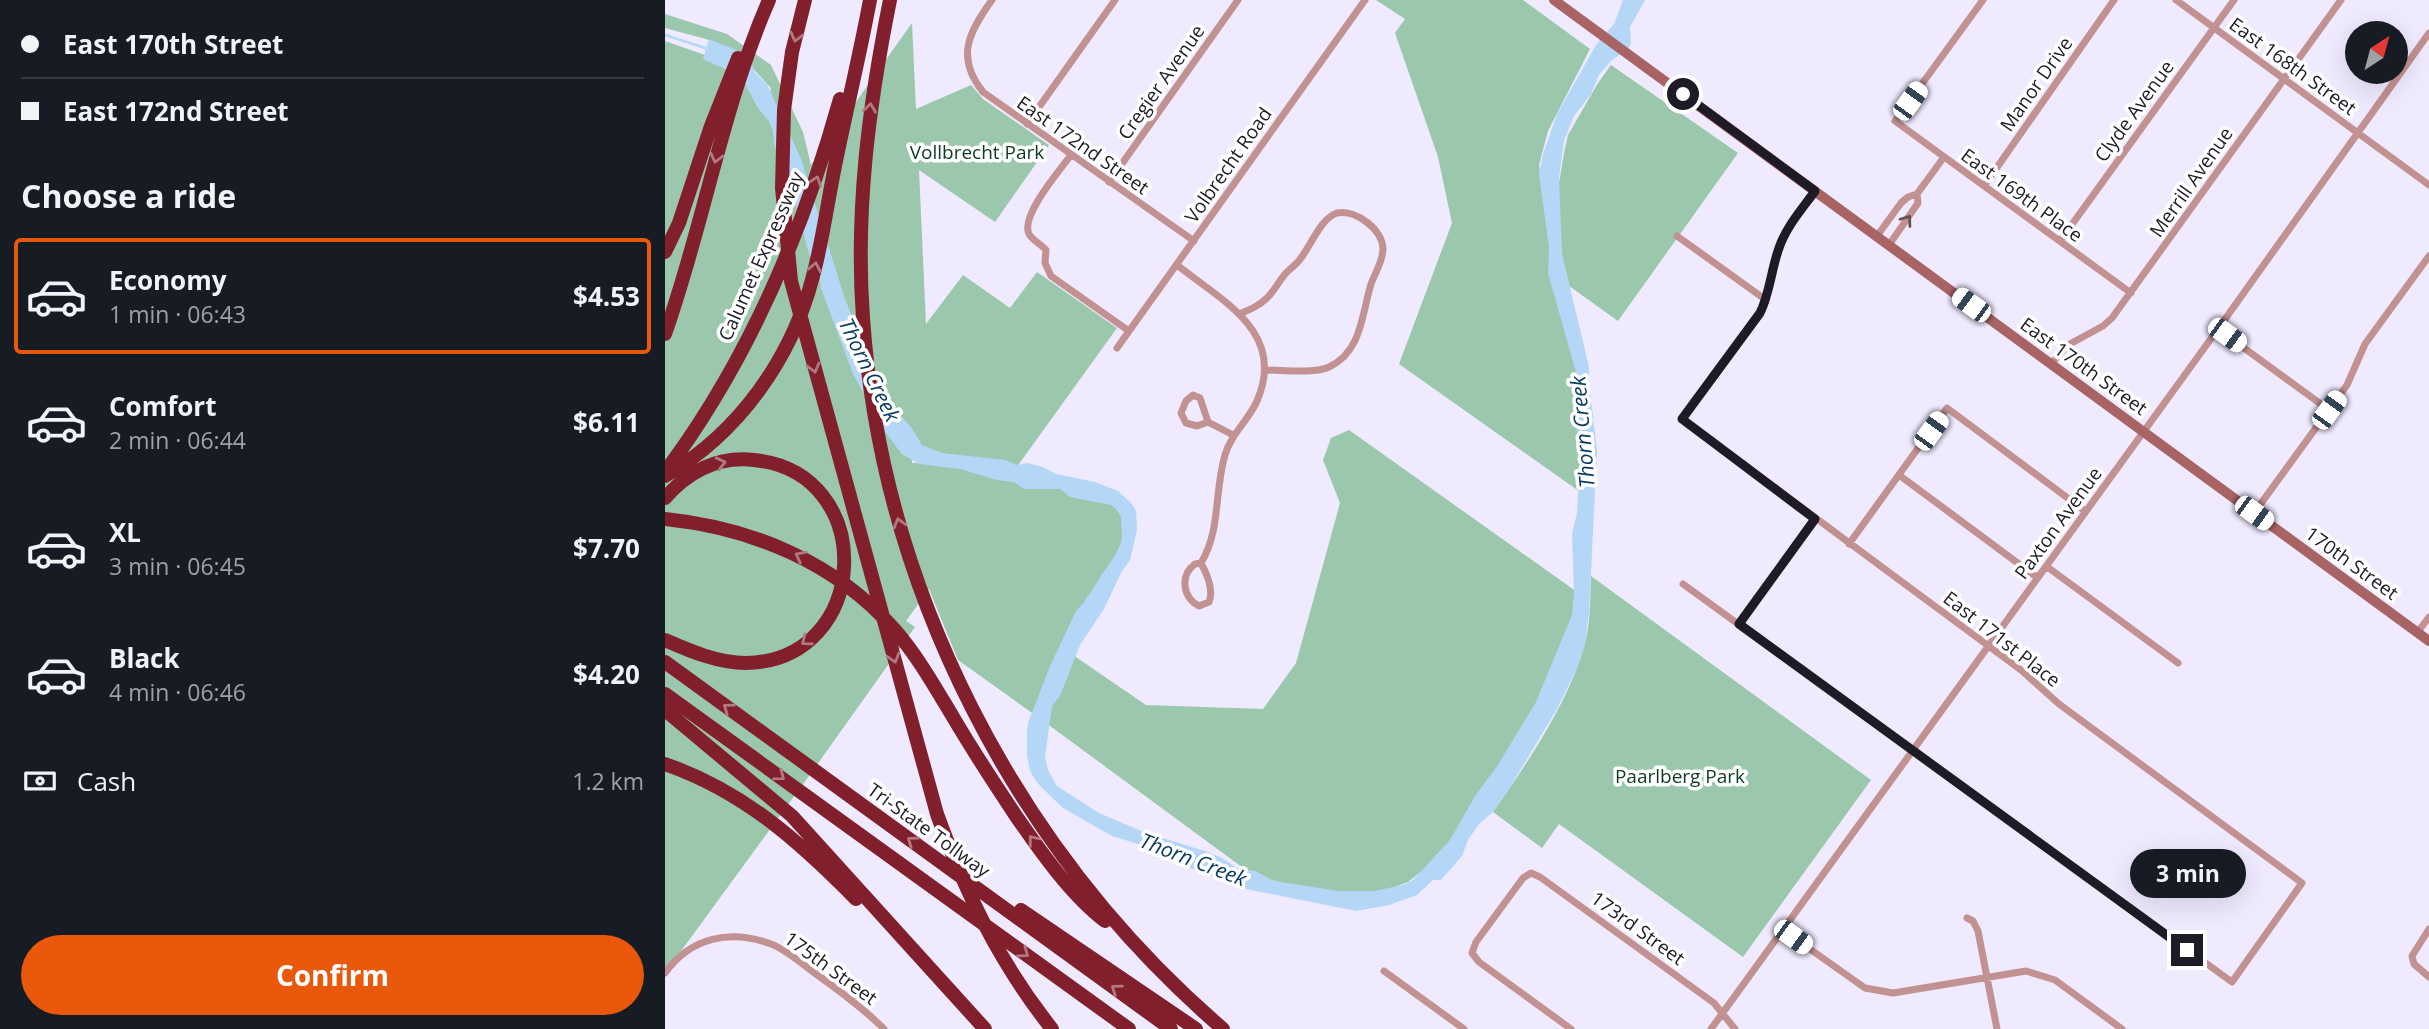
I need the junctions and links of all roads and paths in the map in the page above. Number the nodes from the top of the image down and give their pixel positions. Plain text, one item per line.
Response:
1 (767, 0) edge
2 (805, 0) edge
3 (869, 0) edge
4 (890, 0) edge
5 (992, 0) edge
6 (1115, 0) edge
7 (1238, 0) edge
8 (1365, 0) edge
9 (1554, 0) edge
10 (1983, 0) edge
11 (2114, 0) edge
12 (2176, 0) edge
13 (2234, 0) edge
14 (2341, 0) edge
15 (2214, 28) junction
16 (2429, 33) edge
17 (2284, 79) junction
18 (730, 90) junction
19 (1027, 124) junction
20 (2357, 133) junction
21 (835, 140) junction
22 (1071, 155) junction
23 (1944, 157) junction
24 (1109, 182) junction
25 (2429, 185) edge
26 (1983, 186) junction
27 (1815, 191) junction
28 (1917, 194) junction
29 (1677, 236) dead end
30 (1877, 236) junction
31 (1194, 241) junction
32 (2060, 241) junction
33 (1889, 245) junction
34 (665, 252) edge
35 (2429, 256) edge
36 (1177, 265) junction
37 (2131, 293) junction
38 (1766, 300) junction
39 (1239, 314) junction
40 (2218, 329) junction
41 (1129, 331) junction
42 (665, 334) edge
43 (1117, 348) dead end
44 (2051, 363) junction
45 (1266, 370) junction
46 (2329, 410) junction
47 (1207, 422) junction
48 (2143, 432) junction
49 (1233, 435) junction
50 (665, 474) edge
51 (1899, 475) junction
52 (665, 498) edge
53 (2085, 511) junction
54 (2254, 513) junction
55 (665, 519) edge
56 (1815, 519) junction
57 (1849, 544) junction
58 (1201, 563) junction
59 (2046, 566) junction
60 (2038, 578) junction
61 (1683, 584) dead end
62 (2429, 617) edge
63 (1739, 624) junction
64 (2417, 633) junction
65 (665, 640) edge
66 (2429, 641) edge
67 (1989, 646) junction
68 (665, 662) edge
69 (2178, 663) dead end
70 (665, 694) edge
71 (665, 710) edge
72 (1912, 751) junction
73 (665, 764) edge
74 (941, 863) junction
75 (1967, 918) dead end
76 (2429, 929) edge
77 (1783, 930) junction
78 (1131, 941) junction
79 (1384, 971) dead end
80 (665, 973) edge
81 (1987, 977) junction
82 (2429, 977) edge
83 (957, 998) junction
84 (1723, 1013) junction
85 (1713, 1028) edge
86 (884, 1029) edge
87 (985, 1029) edge
88 (1052, 1029) edge
89 (1129, 1029) edge
90 (1171, 1029) edge
91 (1196, 1029) edge
92 (1223, 1029) edge
93 (1464, 1029) edge
94 (1571, 1029) edge
95 (1735, 1029) edge
96 (1997, 1029) edge
97 (2122, 1029) edge

1 - 18 highway
2 -> 88 highway
3 - 21 highway, Calumet Expressway
78 -> 4 highway
5 - 19 street, East 172nd Street
6 - 19 street
7 - 24 street, Cregier Avenue
8 - 31 street, Volbrecht Road
9 - 27 street, East 170th Street
10 - 23 street, East 169th Place
11 - 26 street, Manor Drive
12 - 15 street, East 168th Street
13 - 15 street, Clyde Avenue
14 - 17 street, Merrill Avenue
15 - 17 street, East 168th Street
15 - 32 street, Clyde Avenue
16 - 20 street, Paxton Avenue
17 - 20 street, East 168th Street
17 - 37 street, Merrill Avenue
18 - 34 highway
18 -> 42 highway
19 - 22 street, East 172nd Street
20 - 25 street, East 168th Street
20 - 40 street, Paxton Avenue
50 -> 21 highway, Calumet Expressway
50 -> 21 highway
22 - 24 street, East 172nd Street
22 - 41 street
23 - 26 street, East 169th Place
23 - 28 street
24 - 31 street, East 172nd Street
26 - 32 street, East 169th Place
27 - 30 street, East 170th Street
27 - 38 street
28 - 30 street
33 -> 28 street
29 - 38 street
30 - 33 street, East 170th Street
31 - 36 street, Volbrecht Road
32 - 37 street, East 169th Place
33 - 44 street, East 170th Street
35 - 46 street
36 - 39 street
36 - 41 street, Volbrecht Road
37 - 44 street, Merrill Avenue
38 - 56 street, East 171st Place
39 - 45 street
39 - 45 street
40 - 46 street
40 - 48 street, Paxton Avenue
41 - 43 street, Volbrecht Road
44 - 48 street, East 170th Street
45 - 49 street
46 - 54 street
47 - 47 street
47 - 49 street
48 - 53 street, Paxton Avenue
48 - 54 street, East 170th Street
49 - 58 street
51 - 53 street
51 - 57 street
51 - 60 street
52 -> 65 highway
53 - 59 street, Paxton Avenue
54 - 64 street, 170th Street
78 -> 55 highway
56 - 57 street, East 171st Place
56 - 63 street
57 - 67 street, East 171st Place
58 - 58 street
59 - 60 street, Paxton Avenue
59 - 69 street
60 - 67 street, Paxton Avenue
61 - 63 street
62 - 64 street
63 - 72 street
64 - 66 street, 170th Street
67 - 72 street, Paxton Avenue
67 - 72 street, East 171st Place
74 -> 68 highway, Tri-State Tollway
70 -> 89 highway
71 - 83 highway
72 - 77 street, Paxton Avenue
73 - 83 highway
90 -> 74 highway, Tri-State Tollway
74 - 91 highway
75 - 81 street
76 - 82 street
77 - 81 street
77 - 84 street, Paxton Avenue
78 - 92 highway
79 - 93 street
80 - 86 street, 175th Street
81 - 96 street
81 - 97 street
83 - 87 highway
84 - 85 street, Paxton Avenue
84 - 94 street, 173rd Street
84 - 95 street, 173rd Street

